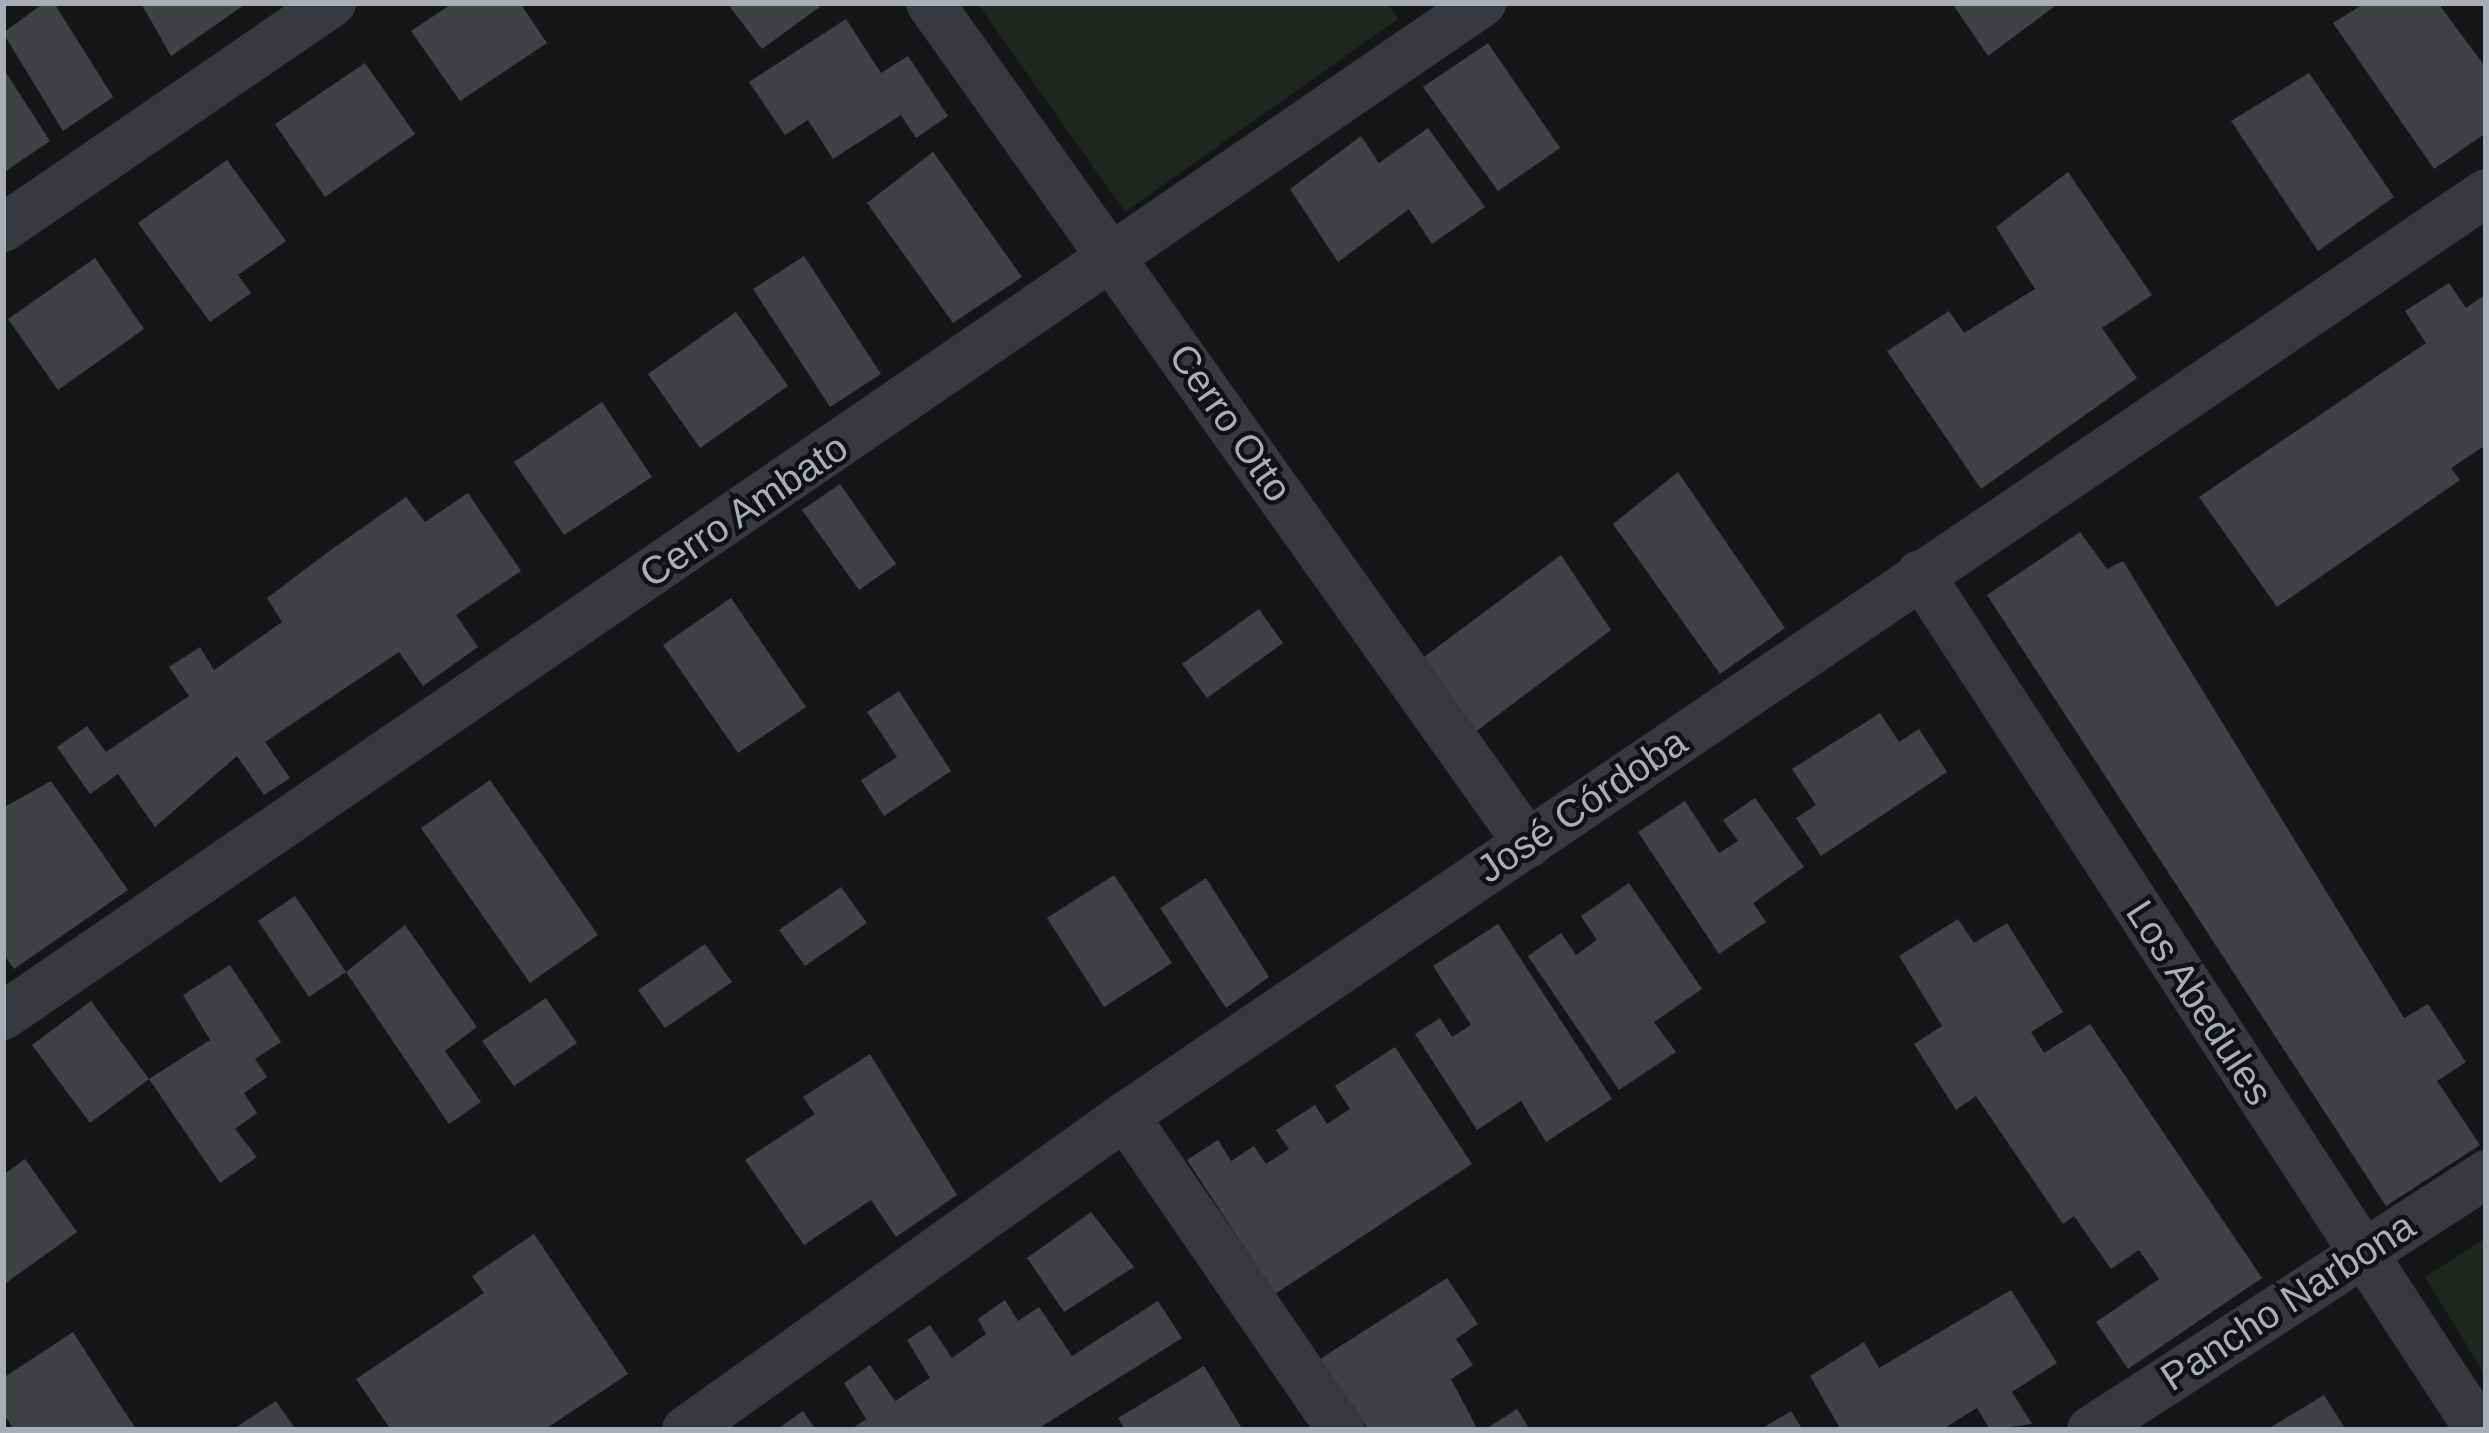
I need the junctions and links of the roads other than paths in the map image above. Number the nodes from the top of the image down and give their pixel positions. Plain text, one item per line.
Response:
1 (332, 3) edge
2 (930, 3) edge
3 (1482, 3) edge
4 (2486, 193) edge
5 (3, 228) edge
6 (1114, 259) junction
7 (1920, 574) junction
8 (1528, 844) junction
9 (3, 1016) edge
10 (1125, 1116) junction
11 (2486, 1174) edge
12 (2362, 1253) junction
13 (686, 1430) edge
14 (1341, 1430) edge
15 (2091, 1430) edge
16 (2479, 1430) edge

1 - 5 street
2 - 6 street, Cerro Otto
3 - 6 street, Cerro Ambato
4 - 7 street, José Córdoba
6 - 8 street, Cerro Otto
6 - 9 street, Cerro Ambato
7 - 8 street, José Córdoba
7 - 12 street, Los Abedules
8 - 10 street, José Córdoba
10 - 13 street, José Córdoba
10 - 14 street
11 - 12 street, Pancho Narbona
12 - 15 street, Pancho Narbona
12 - 16 street, Los Abedules

